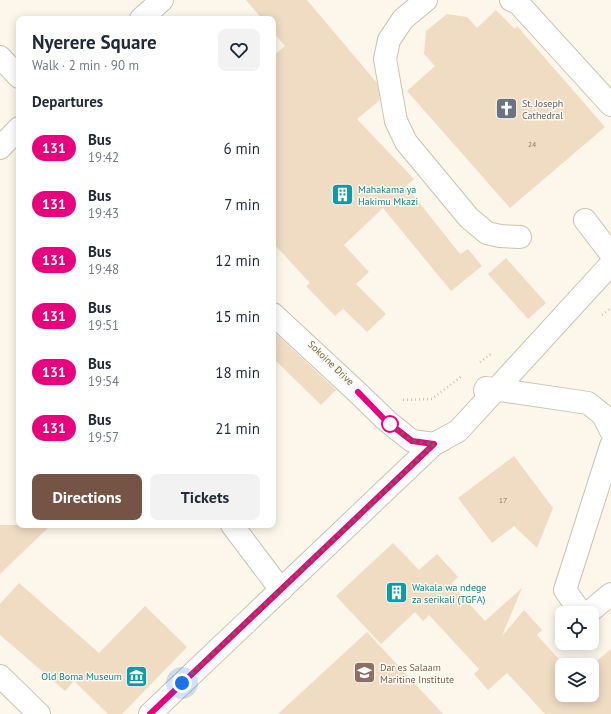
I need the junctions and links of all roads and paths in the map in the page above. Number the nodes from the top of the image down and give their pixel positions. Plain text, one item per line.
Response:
1 (162, 0) edge
2 (426, 0) edge
3 (510, 0) edge
4 (143, 16) edge
5 (0, 57) edge
6 (16, 74) edge
7 (611, 105) edge
8 (16, 131) edge
9 (0, 148) edge
10 (585, 220) dead end
11 (520, 237) dead end
12 (611, 254) edge
13 (611, 264) edge
14 (611, 272) edge
15 (611, 284) edge
16 (276, 311) edge
17 (276, 317) edge
18 (493, 353) dead end
19 (475, 366) dead end
20 (463, 376) dead end
21 (486, 388) junction
22 (401, 400) dead end
23 (458, 431) junction
24 (611, 431) edge
25 (434, 444) junction
26 (611, 446) edge
27 (234, 528) edge
28 (281, 590) junction
29 (611, 594) edge
30 (576, 606) edge
31 (596, 606) edge
32 (0, 676) edge
33 (39, 714) edge
34 (150, 714) edge

1 - 4 street
2 - 11 street
3 - 7 street
5 - 6 street
8 - 9 street
10 - 12 street
13 - 23 street
14 - 21 street
15 - 23 street
16 - 23 street, Sokoine Drive
17 - 25 street, Sokoine Drive
18 - 19 path
20 - 22 path
21 - 23 street
21 - 24 street
23 - 25 street
25 - 28 street
26 - 30 street
27 - 28 street
28 - 34 street
29 - 31 street
32 - 33 street

